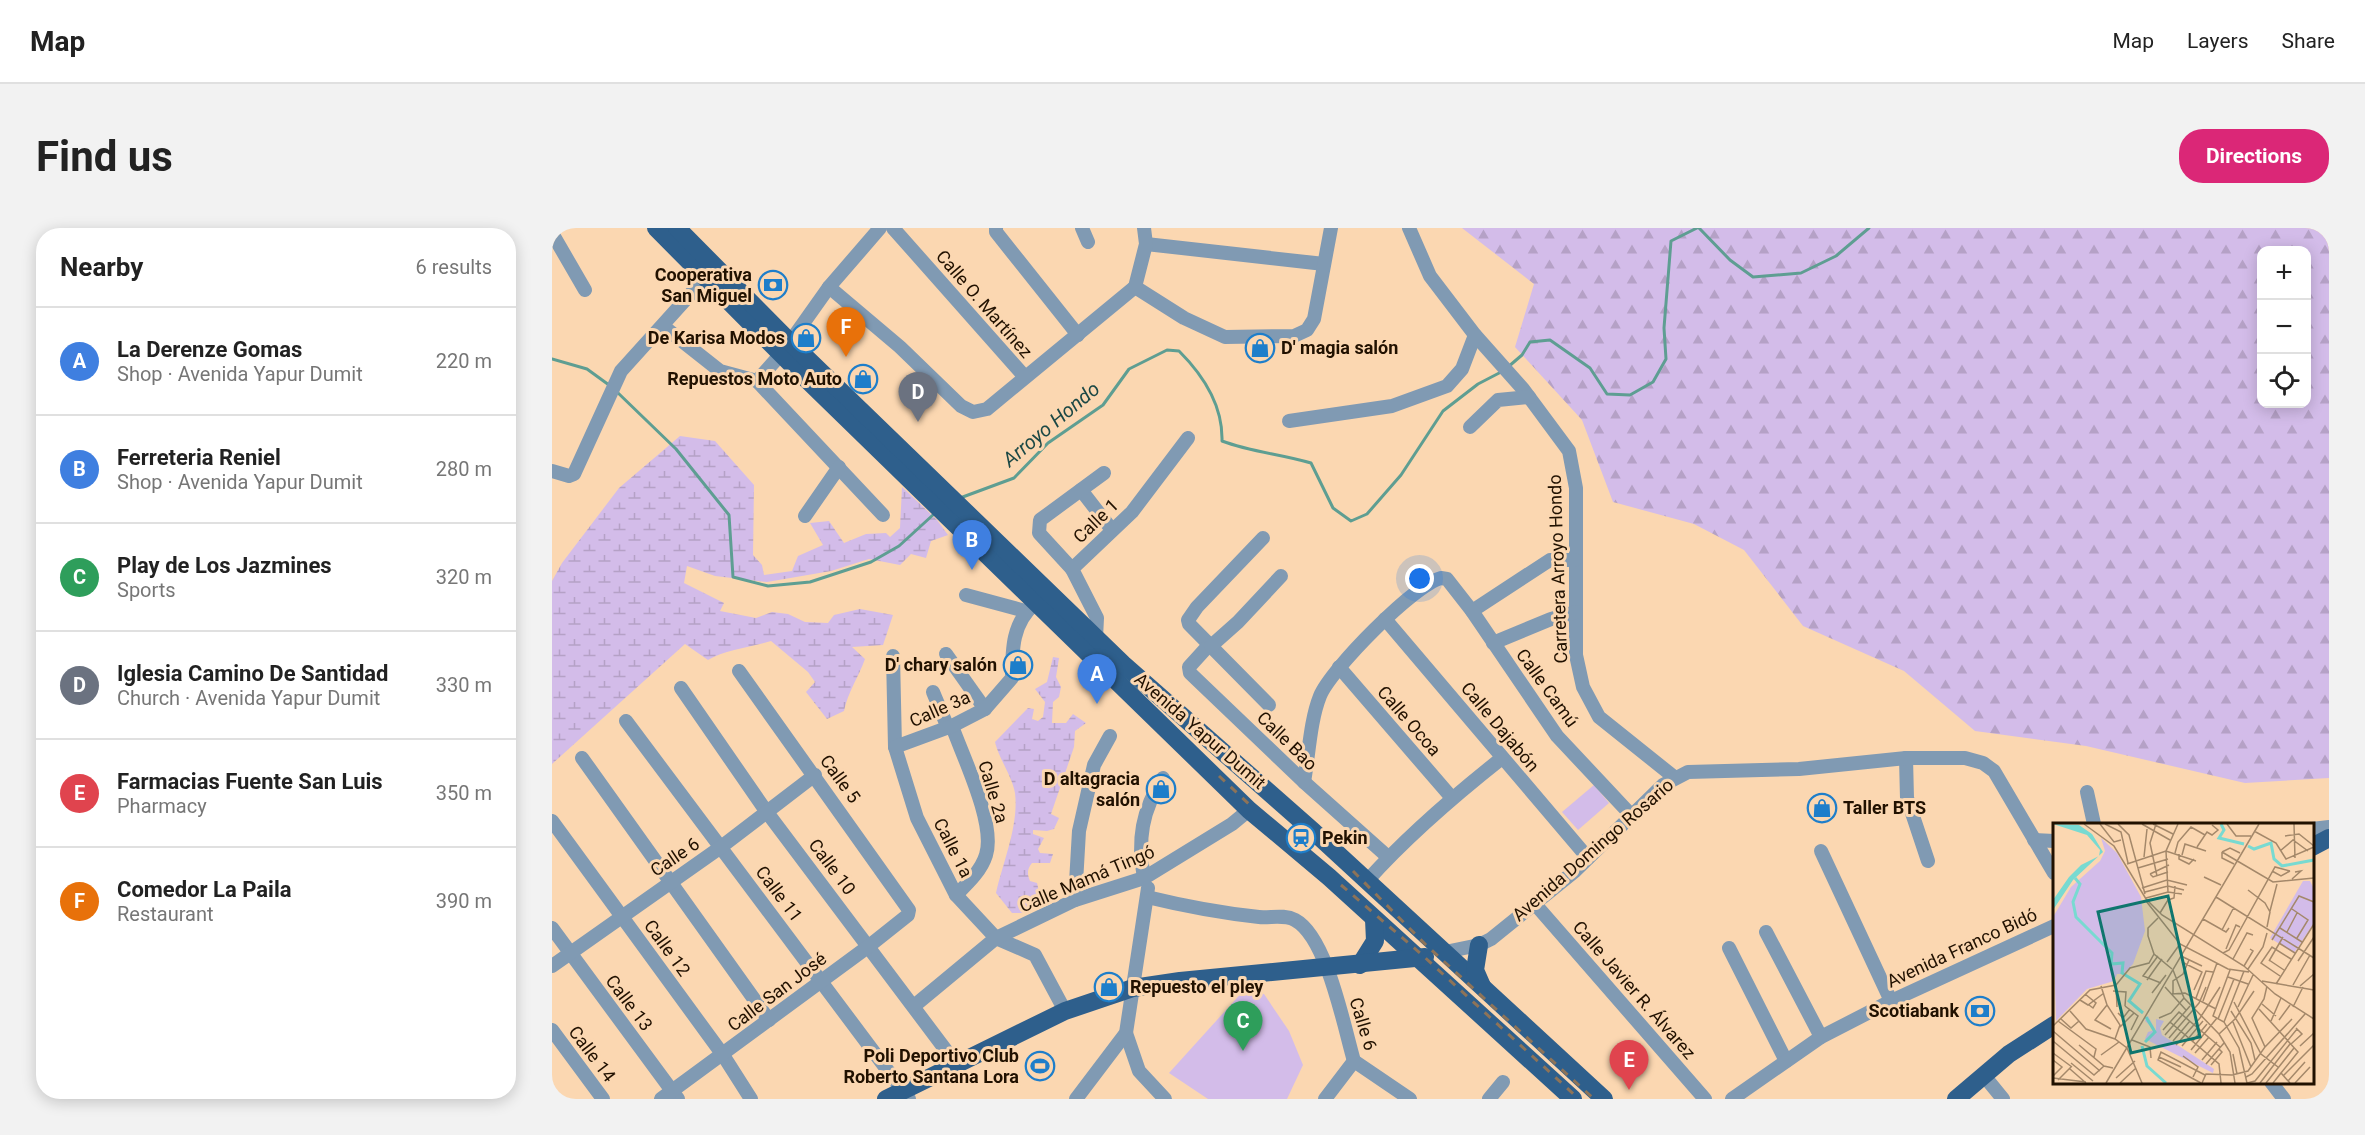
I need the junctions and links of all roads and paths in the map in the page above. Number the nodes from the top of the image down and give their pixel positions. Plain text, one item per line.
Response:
1 (560, 228) edge
2 (656, 228) edge
3 (677, 228) edge
4 (880, 228) edge
5 (893, 228) edge
6 (996, 228) edge
7 (1082, 228) edge
8 (1144, 228) edge
9 (1331, 228) edge
10 (1413, 230) edge
11 (552, 232) edge
12 (1088, 242) dead end
13 (1146, 243) junction
14 (1324, 264) junction
15 (705, 278) junction
16 (829, 286) junction
17 (1136, 286) junction
18 (585, 290) dead end
19 (663, 326) junction
20 (1078, 335) junction
21 (1475, 335) junction
22 (785, 348) junction
23 (1025, 378) junction
24 (757, 381) junction
25 (1526, 393) junction
26 (1289, 421) dead end
27 (1470, 427) dead end
28 (1188, 438) dead end
29 (839, 467) junction
30 (552, 471) edge
31 (1104, 472) dead end
32 (1081, 490) junction
33 (806, 516) dead end
34 (883, 516) dead end
35 (1112, 530) junction
36 (1263, 538) dead end
37 (989, 545) junction
38 (1575, 560) junction
39 (1072, 569) junction
40 (1281, 576) dead end
41 (966, 595) dead end
42 (1031, 607) junction
43 (1472, 611) junction
44 (1576, 612) junction
45 (1384, 619) junction
46 (1096, 638) junction
47 (1493, 643) junction
48 (1210, 645) junction
49 (946, 654) dead end
50 (893, 656) dead end
51 (1339, 667) junction
52 (739, 671) dead end
53 (681, 688) dead end
54 (933, 692) dead end
55 (1269, 705) dead end
56 (985, 709) junction
57 (626, 721) dead end
58 (950, 727) junction
59 (1110, 736) dead end
60 (895, 747) junction
61 (582, 758) dead end
62 (1502, 758) junction
63 (1906, 758) junction
64 (815, 775) junction
65 (1674, 777) junction
66 (1163, 778) dead end
67 (1304, 782) junction
68 (2087, 792) dead end
69 (1452, 798) junction
70 (1249, 810) junction
71 (766, 811) junction
72 (1632, 816) junction
73 (552, 821) edge
74 (2094, 823) edge
75 (2329, 827) edge
76 (2314, 829) edge
77 (2329, 838) edge
78 (2034, 840) junction
79 (2053, 841) edge
80 (2314, 846) edge
81 (722, 847) junction
82 (1821, 851) dead end
83 (1388, 857) junction
84 (1588, 858) junction
85 (1928, 861) dead end
86 (2053, 870) edge
87 (1147, 877) junction
88 (1367, 881) junction
89 (669, 883) junction
90 (956, 895) junction
91 (1147, 897) junction
92 (1075, 900) junction
93 (1535, 904) junction
94 (909, 910) joint
95 (621, 916) junction
96 (1374, 919) junction
97 (2053, 927) edge
98 (552, 928) edge
99 (1766, 932) dead end
100 (996, 938) junction
101 (1479, 945) junction
102 (869, 946) junction
103 (1729, 948) dead end
104 (569, 952) junction
105 (1445, 952) junction
106 (1419, 958) junction
107 (1360, 965) junction
108 (552, 966) edge
109 (1328, 967) junction
110 (823, 981) junction
111 (1483, 987) junction
112 (1133, 988) junction
113 (1891, 1001) junction
114 (914, 1006) junction
115 (1065, 1011) junction
116 (769, 1020) junction
117 (2053, 1027) edge
118 (2053, 1028) edge
119 (552, 1030) edge
120 (1126, 1034) junction
121 (1821, 1037) junction
122 (723, 1055) junction
123 (1354, 1061) junction
124 (1786, 1061) junction
125 (957, 1065) junction
126 (1503, 1082) dead end
127 (1990, 1083) junction
128 (2272, 1084) edge
129 (670, 1096) edge
130 (899, 1096) edge
131 (1407, 1098) edge
132 (1568, 1098) edge
133 (603, 1099) edge
134 (751, 1099) edge
135 (1076, 1099) edge
136 (1165, 1099) edge
137 (1324, 1099) edge
138 (1489, 1099) edge
139 (1604, 1099) edge
140 (1705, 1099) edge
141 (1732, 1099) edge
142 (1956, 1099) edge
143 (1973, 1099) edge
144 (2003, 1099) edge
145 (2284, 1099) edge

1 - 11 street
2 - 15 main road, Avenida Yapur Dumit
3 - 22 main road, Avenida Yapur Dumit
4 - 16 street
5 - 23 street, Calle O. Martínez
6 - 20 street
7 - 12 street
8 - 13 street
9 - 14 street
10 - 21 street, Carretera Arroyo Hondo
11 - 18 street
13 - 14 street
13 - 17 street
14 - 17 street
15 - 19 street
15 - 22 main road, Avenida Yapur Dumit
16 - 22 street
16 - 23 street
17 - 20 street
19 - 24 street
19 - 30 street
20 - 23 street
21 - 25 street, Carretera Arroyo Hondo
21 - 26 street
22 - 24 street
22 - 37 main road, Avenida Yapur Dumit
24 - 29 street
25 - 27 street
25 - 38 street, Carretera Arroyo Hondo
28 - 35 street, Calle 1
29 - 33 street
29 - 34 street
31 - 32 street
32 - 35 street
32 - 39 street
35 - 39 street, Calle 1
36 - 48 street
37 - 42 main road, Avenida Yapur Dumit
37 - 46 main road, Avenida Yapur Dumit
38 - 43 street
38 - 44 street, Carretera Arroyo Hondo
39 - 46 street, Calle 1
40 - 48 street
41 - 42 street
42 - 56 street, Calle 3a
42 - 70 main road, Avenida Yapur Dumit
43 - 45 street, Calle Camú
43 - 47 street, Calle Camú
44 - 47 street
44 - 65 street, Carretera Arroyo Hondo
45 - 51 street
45 - 62 street, Calle Dajabón
46 - 88 main road, Avenida Yapur Dumit
47 - 72 street, Calle Camú
48 - 55 street
48 - 67 street, Calle Bao
49 - 56 street
50 - 60 street, Calle 1a
51 - 67 street
51 - 69 street, Calle Ocoa
52 - 64 street, Calle 5
53 - 71 street, Calle 10
54 - 58 street, Calle 2a
56 - 58 street, Calle 3a
57 - 81 street, Calle 11
58 - 60 street, Calle 3a
58 - 90 street, Calle 2a
59 - 92 street
60 - 90 street, Calle 1a
61 - 89 street
62 - 69 street
62 - 84 street, Calle Dajabón
63 - 65 street, Avenida Domingo Rosario
63 - 78 street, Avenida Domingo Rosario
63 - 85 street
64 - 71 street, Calle 6
64 - 94 street, Calle 5
65 - 72 street, Avenida Domingo Rosario
66 - 87 street
67 - 83 street, Calle Bao
68 - 74 street
69 - 83 street
70 - 87 street, Calle Mamá Tingó
70 - 96 main road, Avenida Yapur Dumit
71 - 81 street, Calle 6
71 - 102 street, Calle 10
72 - 84 street, Avenida Domingo Rosario
73 - 95 street, Calle 12
75 - 76 street
77 - 80 main road
78 - 79 street
78 - 86 street, Avenida Domingo Rosario
81 - 89 street, Calle 6
81 - 110 street, Calle 11
82 - 113 street
83 - 88 street
84 - 93 street, Avenida Domingo Rosario
87 - 91 street
87 - 92 street, Calle Mamá Tingó
88 - 105 main road, Avenida Yapur Dumit
89 - 95 street, Calle 6
89 - 116 street
90 - 100 street, Calle 1a
91 - 109 street, Calle 6
91 - 112 street
92 - 100 street, Calle Mamá Tingó
93 - 101 street, Avenida Domingo Rosario
93 - 140 street, Calle Javier R. Álvarez
94 - 102 street, Calle San José
95 - 104 street, Calle 6
95 - 122 street, Calle 12
96 - 106 main road, Avenida Yapur Dumit
96 - 107 main road
97 - 113 street, Avenida Franco Bidó
98 - 104 street, Calle 13
99 - 121 street
100 - 114 street, Calle Mamá Tingó
100 - 115 street, Calle 1a
101 - 105 street, Avenida Domingo Rosario
101 - 111 main road
102 - 110 street, Calle San José
102 - 114 street, Calle 10
103 - 124 street
104 - 108 street, Calle 6
104 - 129 street, Calle 13
105 - 106 main road, Avenida Domingo Rosario
105 - 111 main road, Avenida Yapur Dumit
106 - 107 main road, Avenida Domingo Rosario
106 - 132 main road, Avenida Yapur Dumit
107 - 109 main road, Avenida Domingo Rosario
109 - 112 main road, Avenida Domingo Rosario
109 - 123 street, Calle 6
110 - 116 street, Calle San José
110 - 130 street, Calle 11
111 - 139 main road, Avenida Yapur Dumit
112 - 115 main road, Avenida Domingo Rosario
112 - 120 street
113 - 121 street, Avenida Franco Bidó
114 - 125 street, Calle 10
115 - 125 main road, Avenida Domingo Rosario
116 - 122 street, Calle San José
117 - 142 main road
118 - 127 main road
119 - 133 street, Calle 14
120 - 135 street
120 - 136 street
121 - 124 street, Avenida Franco Bidó
122 - 129 street, Calle San José
122 - 134 street, Calle 12
123 - 131 street, Calle 6
123 - 137 street
124 - 141 street, Avenida Franco Bidó
125 - 130 main road, Avenida Domingo Rosario
126 - 138 street
127 - 143 main road
127 - 144 street
128 - 145 street

